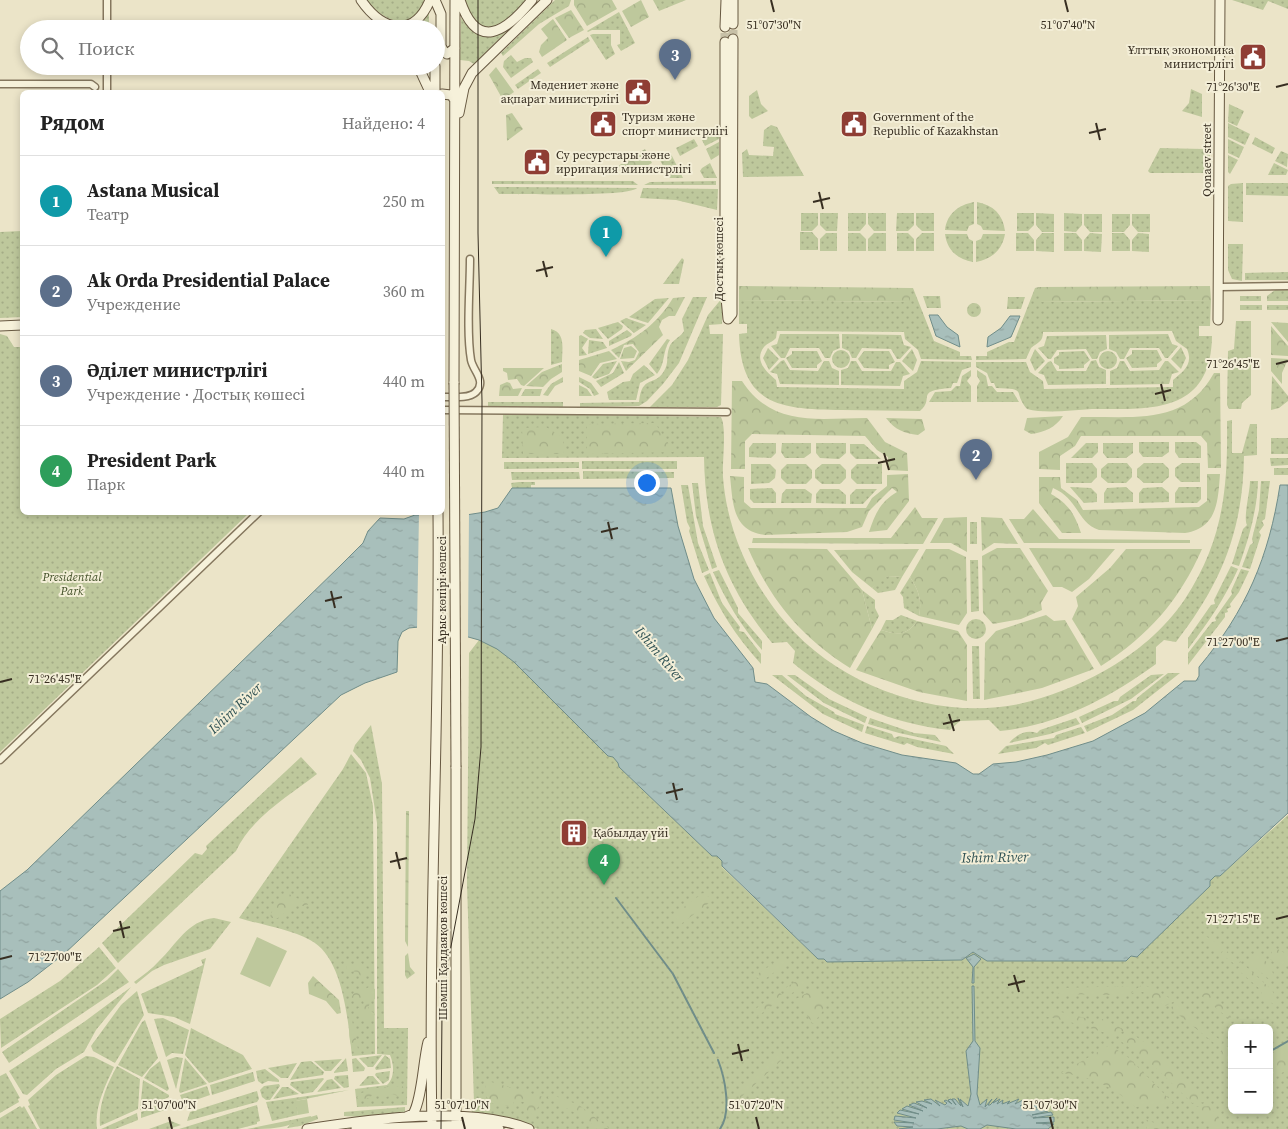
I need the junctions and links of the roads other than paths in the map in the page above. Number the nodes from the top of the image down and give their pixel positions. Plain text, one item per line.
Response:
1 (107, 0) edge
2 (353, 0) edge
3 (361, 0) edge
4 (430, 0) edge
5 (435, 0) edge
6 (455, 0) edge
7 (460, 0) edge
8 (532, 0) edge
9 (547, 0) edge
10 (726, 0) edge
11 (733, 0) edge
12 (1220, 0) edge
13 (107, 20) edge
14 (374, 20) edge
15 (381, 20) edge
16 (418, 20) edge
17 (435, 20) edge
18 (441, 20) edge
19 (729, 40) joint
20 (455, 48) junction
21 (445, 53) edge
22 (107, 75) edge
23 (422, 75) edge
24 (435, 75) edge
25 (0, 84) edge
26 (95, 87) dead end
27 (107, 90) edge
28 (429, 90) edge
29 (435, 90) edge
30 (445, 94) edge
31 (455, 100) junction
32 (455, 133) junction
33 (470, 259) dead end
34 (1288, 286) edge
35 (1219, 288) junction
36 (1218, 320) dead end
37 (20, 325) edge
38 (0, 326) edge
39 (445, 397) edge
40 (445, 410) edge
41 (727, 412) dead end
42 (256, 515) edge
43 (438, 515) edge
44 (0, 760) edge
45 (456, 767) joint
46 (437, 768) joint
47 (430, 1032) junction
48 (404, 1124) edge
49 (432, 1124) edge
50 (456, 1124) edge
51 (307, 1129) edge
52 (356, 1129) edge
53 (500, 1129) edge
54 (529, 1129) edge

1 - 13 street
2 - 14 main road
3 - 15 main road
4 - 16 main road
5 - 17 main road
5 - 18 main road
6 - 20 main road
7 - 8 main road
9 - 32 main road
10 - 11 main road
12 - 35 main road, Qonaev street
19 - 19 main road, Достық көшесі
20 - 21 main road
20 - 31 main road
22 - 27 street
23 - 28 main road
24 - 29 main road
25 - 26 street
30 - 31 main road
31 - 32 main road
32 - 45 main road, Арыс көпірі көшесі, bridge
33 - 39 street
34 - 35 street
35 - 36 main road, Qonaev street
37 - 38 main road
40 - 41 street
42 - 44 street
43 - 46 main road, Арыс көпірі көшесі
45 - 50 main road, Шәмші Қалдаяқов көшесі
46 - 47 main road, Шәмші Қалдаяқов көшесі
47 - 48 main road
47 - 49 main road, Шәмші Қалдаяқов көшесі
48 - 49 main road
48 - 51 main road
48 - 52 main road
49 - 50 main road
50 - 53 main road
50 - 54 main road

